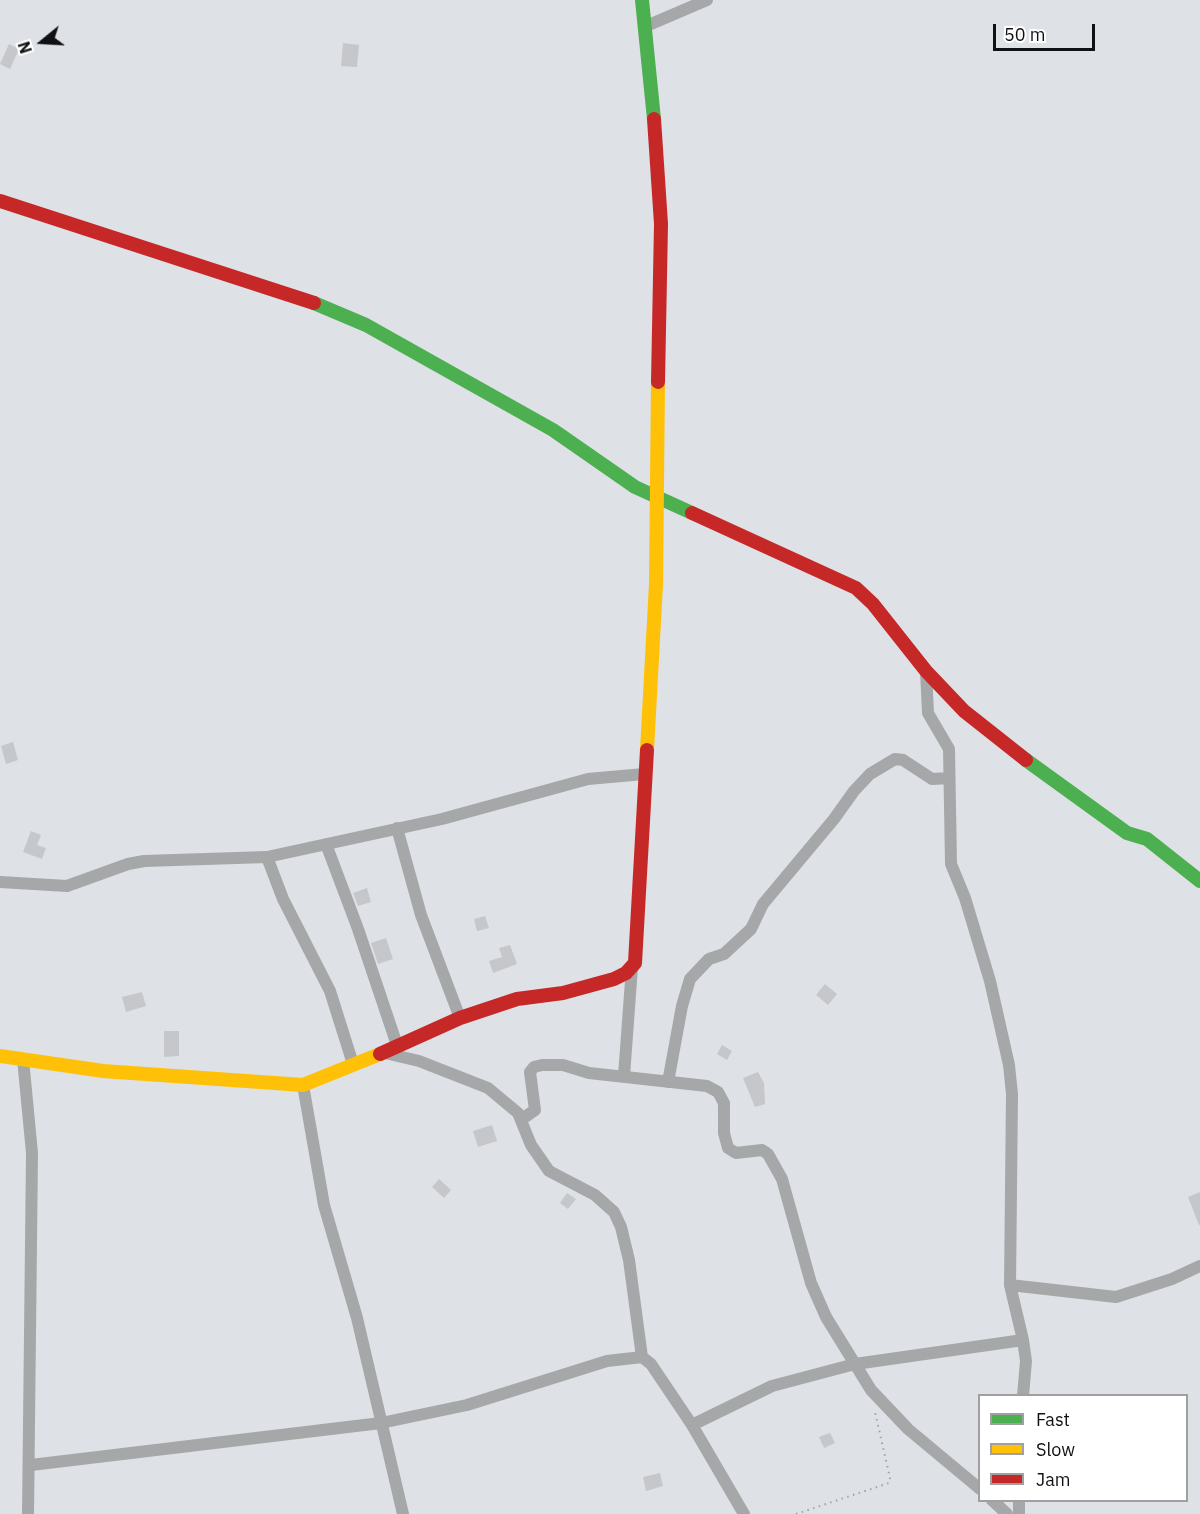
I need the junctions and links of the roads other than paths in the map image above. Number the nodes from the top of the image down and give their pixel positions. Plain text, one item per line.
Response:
1 (642, 0) edge
2 (707, 0) edge
3 (644, 27) junction
4 (0, 201) edge
5 (657, 495) junction
6 (926, 671) junction
7 (644, 774) junction
8 (949, 778) junction
9 (397, 828) junction
10 (326, 844) junction
11 (267, 857) junction
12 (1200, 881) edge
13 (0, 882) edge
14 (632, 967) junction
15 (460, 1018) junction
16 (391, 1051) junction
17 (0, 1056) edge
18 (23, 1059) junction
19 (352, 1064) junction
20 (624, 1076) junction
21 (668, 1082) junction
22 (303, 1085) junction
23 (522, 1119) junction
24 (1200, 1266) edge
25 (1010, 1285) junction
26 (1023, 1340) junction
27 (642, 1357) junction
28 (855, 1364) junction
29 (1023, 1394) edge
30 (381, 1423) junction
31 (692, 1425) junction
32 (31, 1464) junction
33 (978, 1487) edge
34 (994, 1502) edge
35 (28, 1514) edge
36 (403, 1514) edge
37 (744, 1514) edge
38 (1007, 1514) edge

1 - 3 street
2 - 3 street
3 - 5 street
4 - 5 street
5 - 6 street
5 - 7 street
6 - 8 street
6 - 12 street
7 - 9 street
7 - 14 street
8 - 21 street
8 - 25 street
9 - 10 street
9 - 15 street
10 - 11 street
10 - 16 street
11 - 13 street
11 - 19 street
14 - 15 street
14 - 20 street
15 - 16 street
16 - 19 street
16 - 23 street
17 - 18 street
18 - 22 street
18 - 32 street
19 - 22 street
20 - 21 street
20 - 23 street
21 - 28 street
22 - 30 street
23 - 27 street
24 - 25 street
25 - 26 street
26 - 28 street
26 - 29 street
27 - 30 street
27 - 31 street
28 - 31 street
28 - 33 street
30 - 32 street
30 - 36 street
31 - 37 street
32 - 35 street
34 - 38 street

